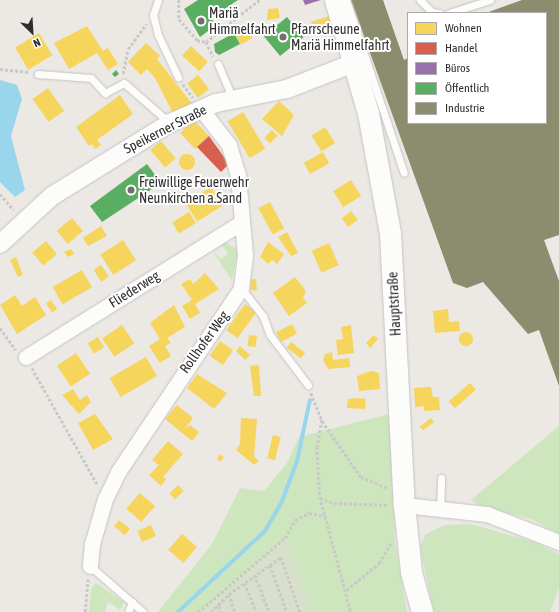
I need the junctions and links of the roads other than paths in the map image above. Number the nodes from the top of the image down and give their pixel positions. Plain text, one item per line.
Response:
1 (158, 0) edge
2 (335, 0) edge
3 (346, 0) edge
4 (420, 0) edge
5 (490, 0) edge
6 (432, 12) edge
7 (452, 12) edge
8 (354, 63) junction
9 (218, 64) road end
10 (38, 74) road end
11 (178, 77) road end
12 (233, 100) junction
13 (201, 109) junction
14 (170, 123) junction
15 (404, 173) dead end
16 (242, 222) junction
17 (0, 244) edge
18 (241, 288) junction
19 (26, 357) road end
20 (308, 385) road end
21 (441, 478) dead end
22 (404, 505) junction
23 (440, 511) junction
24 (559, 542) edge
25 (90, 566) joint
26 (132, 602) junction
27 (128, 612) edge
28 (143, 612) edge
29 (422, 612) edge

1 - 11 lane
2 - 8 main road, Hauptstraße
3 - 15 lane
4 - 6 lane
5 - 7 lane
8 - 12 street, Speikerner Straße
8 - 22 main road, Hauptstraße
9 - 12 lane
10 - 14 lane
12 - 13 street, Speikerner Straße
13 - 14 street, Speikerner Straße
13 - 16 street, Rollhofer Weg
14 - 17 street, Speikerner Straße
16 - 18 street, Rollhofer Weg
16 - 19 street, Fliederweg
18 - 20 lane
18 - 25 street, Rollhofer Weg
21 - 23 lane
22 - 23 street
22 - 29 main road, Hauptstraße
23 - 24 street
25 - 26 lane
26 - 27 lane
26 - 28 lane

